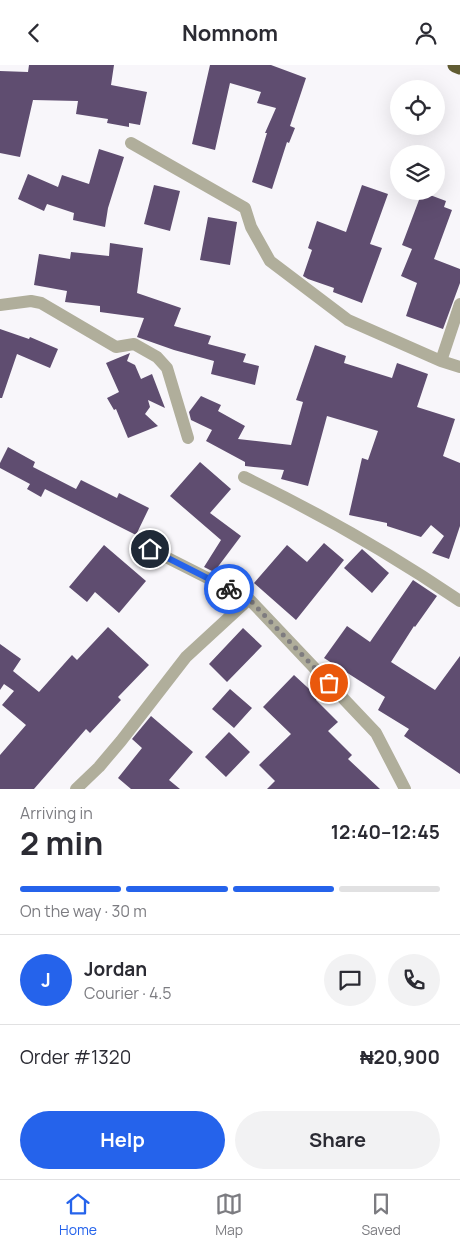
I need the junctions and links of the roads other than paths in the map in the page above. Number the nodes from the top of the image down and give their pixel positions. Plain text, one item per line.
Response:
1 (455, 65) edge
2 (460, 67) edge
3 (131, 143) dead end
4 (460, 304) edge
5 (0, 305) edge
6 (442, 361) junction
7 (460, 367) edge
8 (188, 438) dead end
9 (244, 477) dead end
10 (150, 549) dead end
11 (249, 599) junction
12 (460, 601) edge
13 (76, 789) edge
14 (405, 789) edge

1 - 2 highway
3 - 6 street
4 - 6 street
5 - 8 street
6 - 7 street
9 - 12 street
10 - 11 street
11 - 13 street
11 - 14 street

